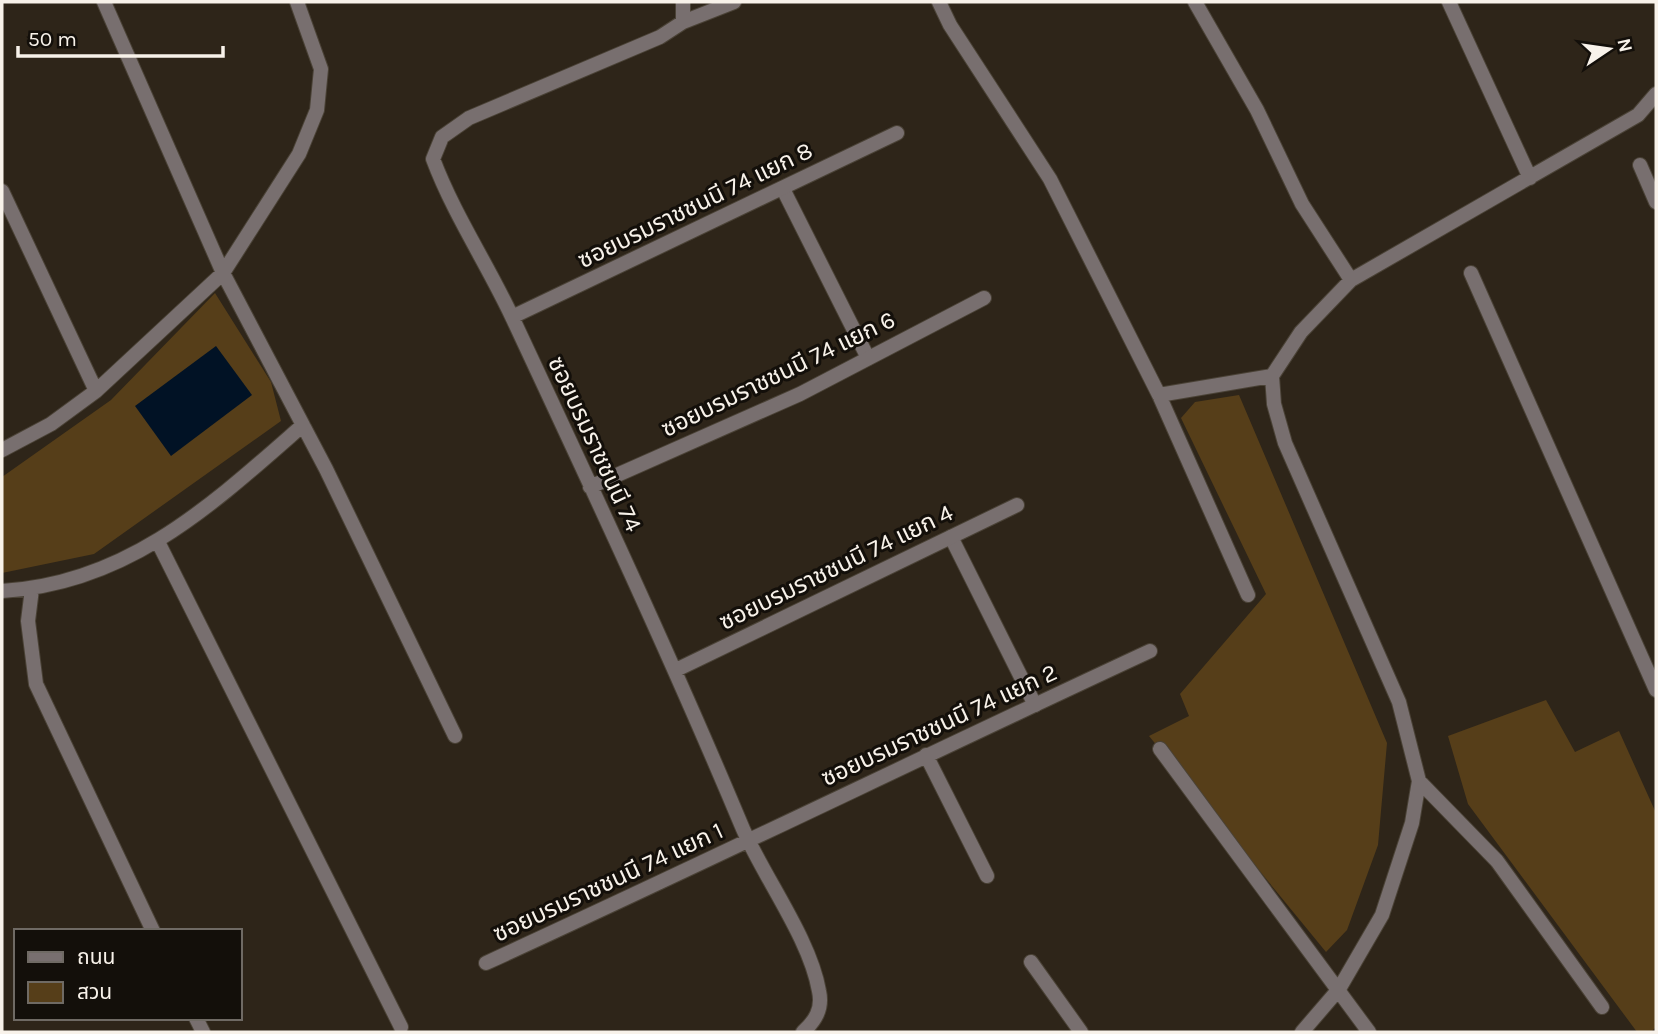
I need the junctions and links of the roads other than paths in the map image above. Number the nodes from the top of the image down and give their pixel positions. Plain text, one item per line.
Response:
1 (104, 2) edge
2 (297, 2) edge
3 (683, 2) edge
4 (734, 2) edge
5 (939, 2) edge
6 (1195, 2) edge
7 (1449, 2) edge
8 (683, 22) junction
9 (1656, 94) edge
10 (897, 133) dead end
11 (1640, 165) dead end
12 (1530, 178) junction
13 (783, 189) junction
14 (2, 191) edge
15 (1656, 202) edge
16 (223, 272) junction
17 (1471, 272) dead end
18 (1350, 281) junction
19 (984, 298) dead end
20 (512, 317) junction
21 (868, 358) junction
22 (1272, 376) junction
23 (96, 391) junction
24 (1159, 394) junction
25 (303, 425) junction
26 (2, 450) edge
27 (590, 487) junction
28 (1017, 505) dead end
29 (951, 537) junction
30 (158, 542) junction
31 (32, 589) junction
32 (2, 591) edge
33 (1248, 596) dead end
34 (1150, 651) dead end
35 (676, 670) junction
36 (1656, 690) edge
37 (1035, 705) junction
38 (455, 736) dead end
39 (1160, 749) dead end
40 (926, 755) junction
41 (1419, 780) junction
42 (749, 842) junction
43 (987, 876) dead end
44 (152, 929) edge
45 (1031, 962) dead end
46 (486, 963) dead end
47 (1339, 989) junction
48 (1602, 1007) dead end
49 (401, 1027) dead end
50 (803, 1032) edge
51 (1081, 1032) edge
52 (1302, 1032) edge
53 (1369, 1032) edge

1 - 16 street
2 - 16 street
3 - 8 street
4 - 8 street, ซอยบรมราชชนนี 74
5 - 24 street
6 - 18 street
7 - 12 street
8 - 20 street, ซอยบรมราชชนนี 74
9 - 12 street
10 - 13 street, ซอยบรมราชชนนี 74 แยก 8
11 - 15 street
12 - 18 street
13 - 20 street, ซอยบรมราชชนนี 74 แยก 8
13 - 21 street
14 - 23 street
16 - 23 street
16 - 25 street
17 - 36 street
18 - 22 street
19 - 21 street, ซอยบรมราชชนนี 74 แยก 6
20 - 27 street, ซอยบรมราชชนนี 74
21 - 27 street, ซอยบรมราชชนนี 74 แยก 6
22 - 24 street
22 - 41 street
23 - 26 street
24 - 33 street
25 - 30 street
25 - 38 street
27 - 35 street, ซอยบรมราชชนนี 74
28 - 29 street, ซอยบรมราชชนนี 74 แยก 4
29 - 35 street, ซอยบรมราชชนนี 74 แยก 4
29 - 37 street
30 - 31 street
30 - 49 street
31 - 32 street
31 - 44 street
34 - 37 street, ซอยบรมราชชนนี 74 แยก 2
35 - 42 street, ซอยบรมราชชนนี 74
37 - 40 street, ซอยบรมราชชนนี 74 แยก 2
39 - 47 street
40 - 42 street, ซอยบรมราชชนนี 74 แยก 2
40 - 43 street
41 - 47 street
41 - 48 street
42 - 46 street, ซอยบรมราชชนนี 74 แยก 1
42 - 50 street, ซอยบรมราชชนนี 74
45 - 51 street
47 - 52 street
47 - 53 street

